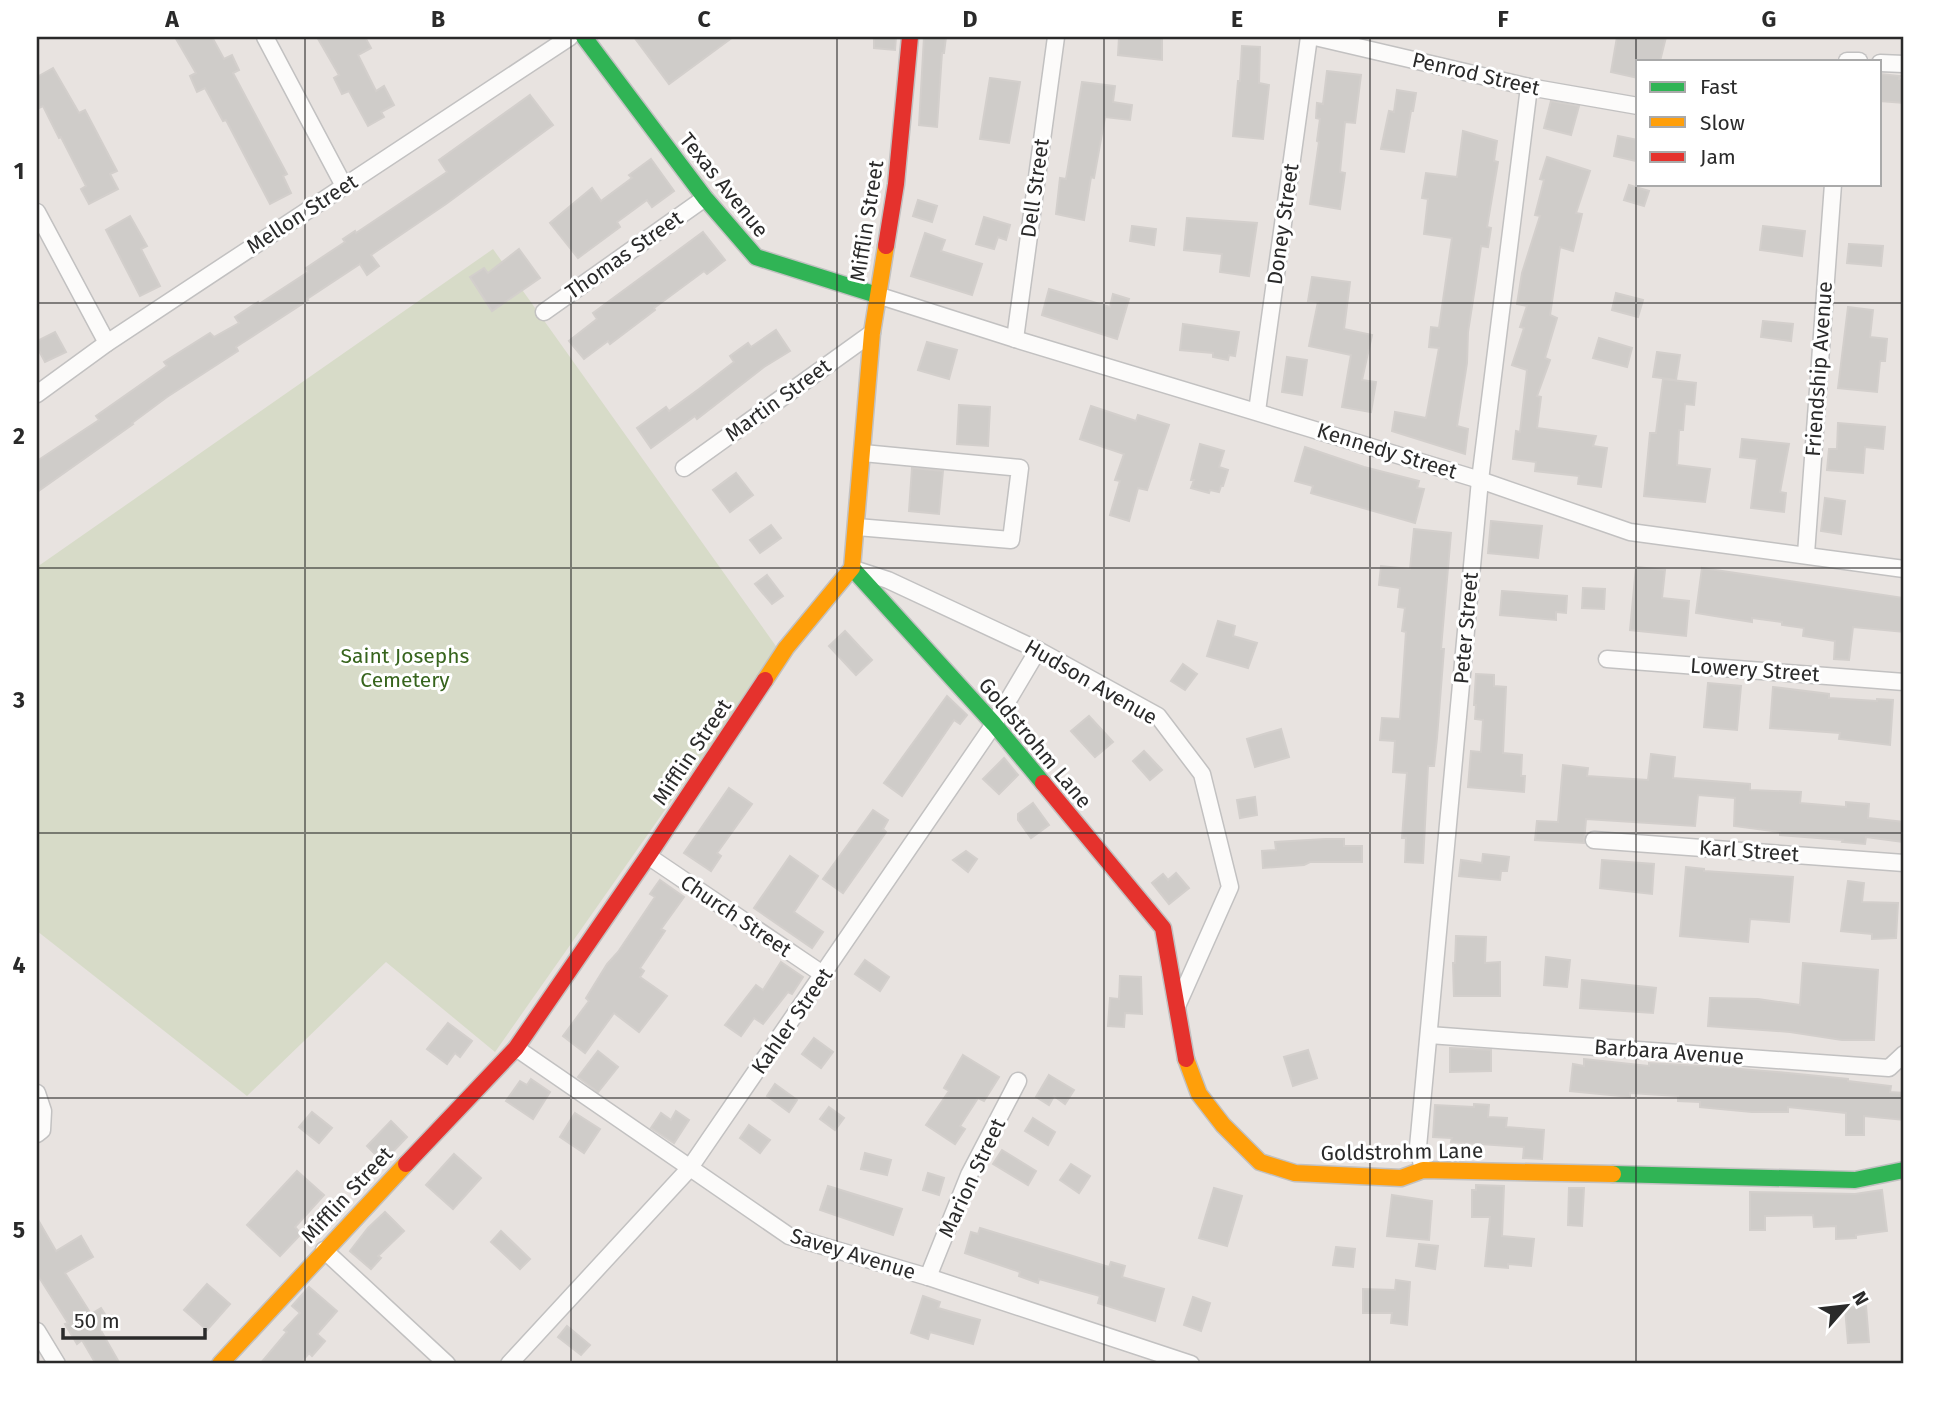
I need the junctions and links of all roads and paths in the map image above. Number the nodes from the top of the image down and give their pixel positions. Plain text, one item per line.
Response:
1 (265, 37) edge
2 (570, 37) edge
3 (584, 37) edge
4 (910, 37) edge
5 (1056, 37) edge
6 (1309, 37) edge
7 (1315, 37) edge
8 (1882, 63) edge
9 (1904, 64) edge
10 (1529, 87) junction
11 (1636, 106) edge
12 (344, 186) junction
13 (1833, 186) edge
14 (705, 198) junction
15 (37, 212) edge
16 (877, 295) junction
17 (544, 312) dead end
18 (872, 333) junction
19 (1015, 339) junction
20 (107, 343) junction
21 (37, 394) edge
22 (1257, 411) junction
23 (863, 453) junction
24 (684, 468) dead end
25 (1480, 480) junction
26 (857, 527) junction
27 (1806, 554) junction
28 (852, 568) junction
29 (1904, 569) edge
30 (1038, 650) junction
31 (1607, 659) dead end
32 (1904, 682) edge
33 (994, 724) junction
34 (1594, 840) dead end
35 (648, 856) junction
36 (1904, 863) edge
37 (824, 975) junction
38 (1178, 1004) junction
39 (1429, 1035) junction
40 (516, 1048) junction
41 (1904, 1054) edge
42 (1018, 1081) dead end
43 (37, 1093) edge
44 (37, 1134) edge
45 (689, 1168) junction
46 (1423, 1170) junction
47 (1904, 1170) edge
48 (324, 1250) junction
49 (928, 1277) junction
50 (37, 1331) edge
51 (57, 1364) edge
52 (220, 1364) edge
53 (447, 1364) edge
54 (509, 1364) edge
55 (1191, 1364) edge

1 - 12 street
2 - 12 street, Mellon Street
3 - 14 street, Texas Avenue
4 - 16 street, Mifflin Street
5 - 19 street, Dell Street
6 - 22 street, Doney Street
7 - 10 street, Penrod Street
8 - 9 street
10 - 11 street, Penrod Street
10 - 25 street, Peter Street
12 - 20 street, Mellon Street
13 - 27 street, Friendship Avenue
14 - 16 street, Texas Avenue
14 - 17 street, Thomas Street
15 - 20 street
16 - 18 street, Mifflin Street
16 - 19 street, Kennedy Street
18 - 23 street, Mifflin Street
18 - 24 street, Martin Street
19 - 22 street, Kennedy Street
20 - 21 street, Mellon Street
22 - 25 street, Kennedy Street
23 - 26 street, Mifflin Street
23 - 26 street
25 - 27 street, Kennedy Street
25 - 39 street, Peter Street
26 - 28 street, Mifflin Street
27 - 29 street, Kennedy Street
28 - 30 street, Hudson Avenue
28 - 33 street, Goldstrohm Lane
28 - 35 street, Mifflin Street
30 - 33 street, Kahler Street
30 - 38 street, Hudson Avenue
31 - 32 street, Lowery Street
33 - 37 street, Kahler Street
33 - 38 street, Goldstrohm Lane
34 - 36 street, Karl Street
35 - 37 street, Church Street
35 - 40 street, Mifflin Street
37 - 45 street, Kahler Street
38 - 46 street, Goldstrohm Lane
39 - 41 street, Barbara Avenue
39 - 46 street, Peter Street
40 - 45 street, Savey Avenue
40 - 48 street, Mifflin Street
42 - 49 street, Marion Street
43 - 44 street
45 - 49 street, Savey Avenue
45 - 54 street, Kahler Street
46 - 47 street, Goldstrohm Lane
48 - 52 street, Mifflin Street
48 - 53 street
49 - 55 street, Savey Avenue
50 - 51 street

